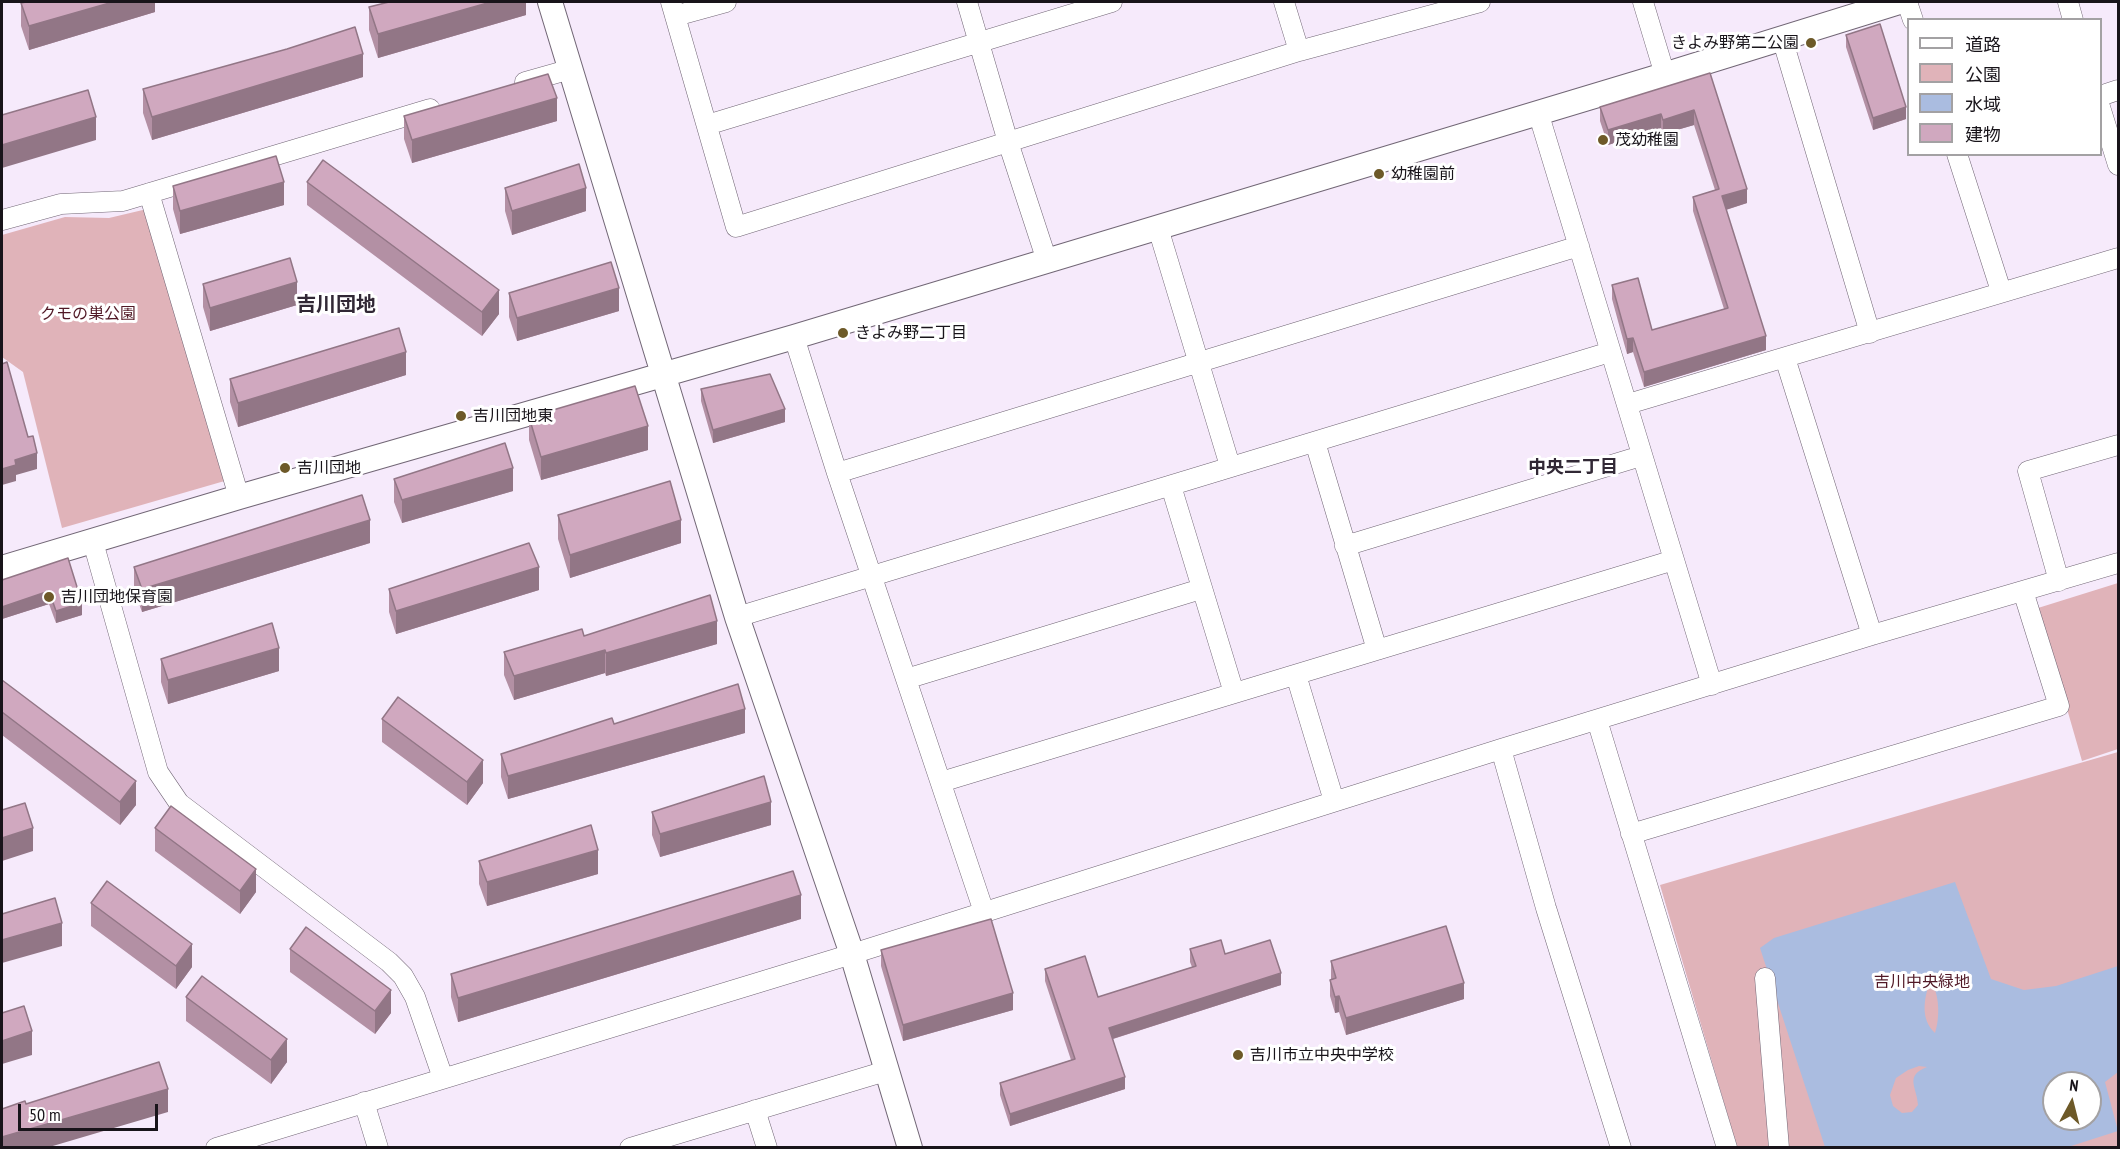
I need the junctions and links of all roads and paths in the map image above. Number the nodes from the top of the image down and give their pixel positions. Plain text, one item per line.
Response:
1 (550, 2) edge
2 (726, 2) edge
3 (967, 2) edge
4 (1112, 2) edge
5 (1284, 2) edge
6 (1480, 2) edge
7 (1643, 2) edge
8 (1899, 2) edge
9 (1907, 2) edge
10 (2068, 2) edge
11 (673, 9) edge
12 (1912, 18) edge
13 (2072, 18) edge
14 (1782, 38) junction
15 (979, 43) junction
16 (1299, 51) junction
17 (571, 69) junction
18 (1665, 75) junction
19 (504, 88) edge
20 (2118, 90) edge
21 (2102, 95) edge
22 (449, 104) edge
23 (1538, 112) junction
24 (2102, 113) edge
25 (707, 125) junction
26 (1008, 142) junction
27 (1958, 156) edge
28 (2118, 165) edge
29 (149, 193) junction
30 (2, 220) edge
31 (1158, 228) junction
32 (1579, 246) junction
33 (2118, 258) edge
34 (1047, 261) junction
35 (2001, 291) junction
36 (1870, 333) junction
37 (794, 337) junction
38 (1610, 352) junction
39 (1785, 358) junction
40 (1197, 362) junction
41 (663, 375) junction
42 (1628, 404) junction
43 (1315, 442) junction
44 (2118, 445) edge
45 (1641, 456) junction
46 (1230, 466) junction
47 (837, 472) junction
48 (1171, 486) junction
49 (239, 498) junction
50 (93, 542) junction
51 (1345, 546) junction
52 (1674, 560) junction
53 (2118, 563) edge
54 (2, 568) edge
55 (872, 576) junction
56 (2059, 581) junction
57 (1201, 589) junction
58 (2023, 591) junction
59 (737, 616) junction
60 (1872, 635) junction
61 (1377, 650) junction
62 (1296, 675) junction
63 (906, 679) junction
64 (1712, 685) junction
65 (1234, 693) junction
66 (1597, 720) junction
67 (1501, 749) junction
68 (941, 782) junction
69 (1334, 801) junction
70 (1631, 834) junction
71 (984, 912) junction
72 (852, 954) junction
73 (1766, 978) dead end
74 (886, 1071) junction
75 (443, 1078) junction
76 (364, 1102) junction
77 (755, 1110) junction
78 (248, 1143) edge
79 (216, 1148) edge
80 (378, 1148) edge
81 (630, 1148) edge
82 (767, 1148) edge
83 (910, 1148) edge
84 (1621, 1148) edge
85 (1727, 1148) edge
86 (1779, 1148) edge

1 - 17 street
2 - 11 street
3 - 15 street
4 - 15 street
5 - 16 street
6 - 16 street
7 - 18 street
8 - 14 street
9 - 12 street
10 - 13 street
11 - 25 street
14 - 18 street
14 - 36 street
15 - 25 street
15 - 26 street
16 - 26 street
17 - 19 street
17 - 41 street
18 - 23 street
20 - 21 street
22 - 29 street
23 - 31 street
23 - 32 street
24 - 28 street
25 - 26 street
26 - 34 street
27 - 35 street
29 - 30 street
29 - 49 street
31 - 34 street
31 - 40 street
32 - 38 street
32 - 40 street
33 - 35 street
34 - 37 street
35 - 36 street
36 - 39 street
37 - 41 street
37 - 47 street
38 - 42 street
38 - 43 street
39 - 42 street
39 - 60 street
40 - 46 street
40 - 47 street
41 - 49 street
41 - 59 street
42 - 45 street
43 - 46 street
43 - 51 street
44 - 56 street
45 - 51 street
45 - 52 street
46 - 48 street
47 - 55 street
48 - 55 street
48 - 57 street
49 - 50 street
50 - 54 street
50 - 75 street
51 - 61 street
52 - 61 street
52 - 64 street
53 - 56 street
55 - 59 street
55 - 63 street
56 - 58 street
57 - 63 street
57 - 65 street
58 - 60 street
58 - 70 street
59 - 72 street
60 - 64 street
61 - 62 street
62 - 65 street
62 - 69 street
63 - 68 street
64 - 66 street
65 - 68 street
66 - 67 street
66 - 70 street
67 - 69 street
67 - 84 street
68 - 71 street
69 - 71 street
70 - 85 street
71 - 72 street
72 - 74 street
72 - 75 street
73 - 86 street
74 - 77 street
74 - 83 street
75 - 76 street
76 - 78 street
76 - 80 street
77 - 81 street
77 - 82 street
78 - 79 street

